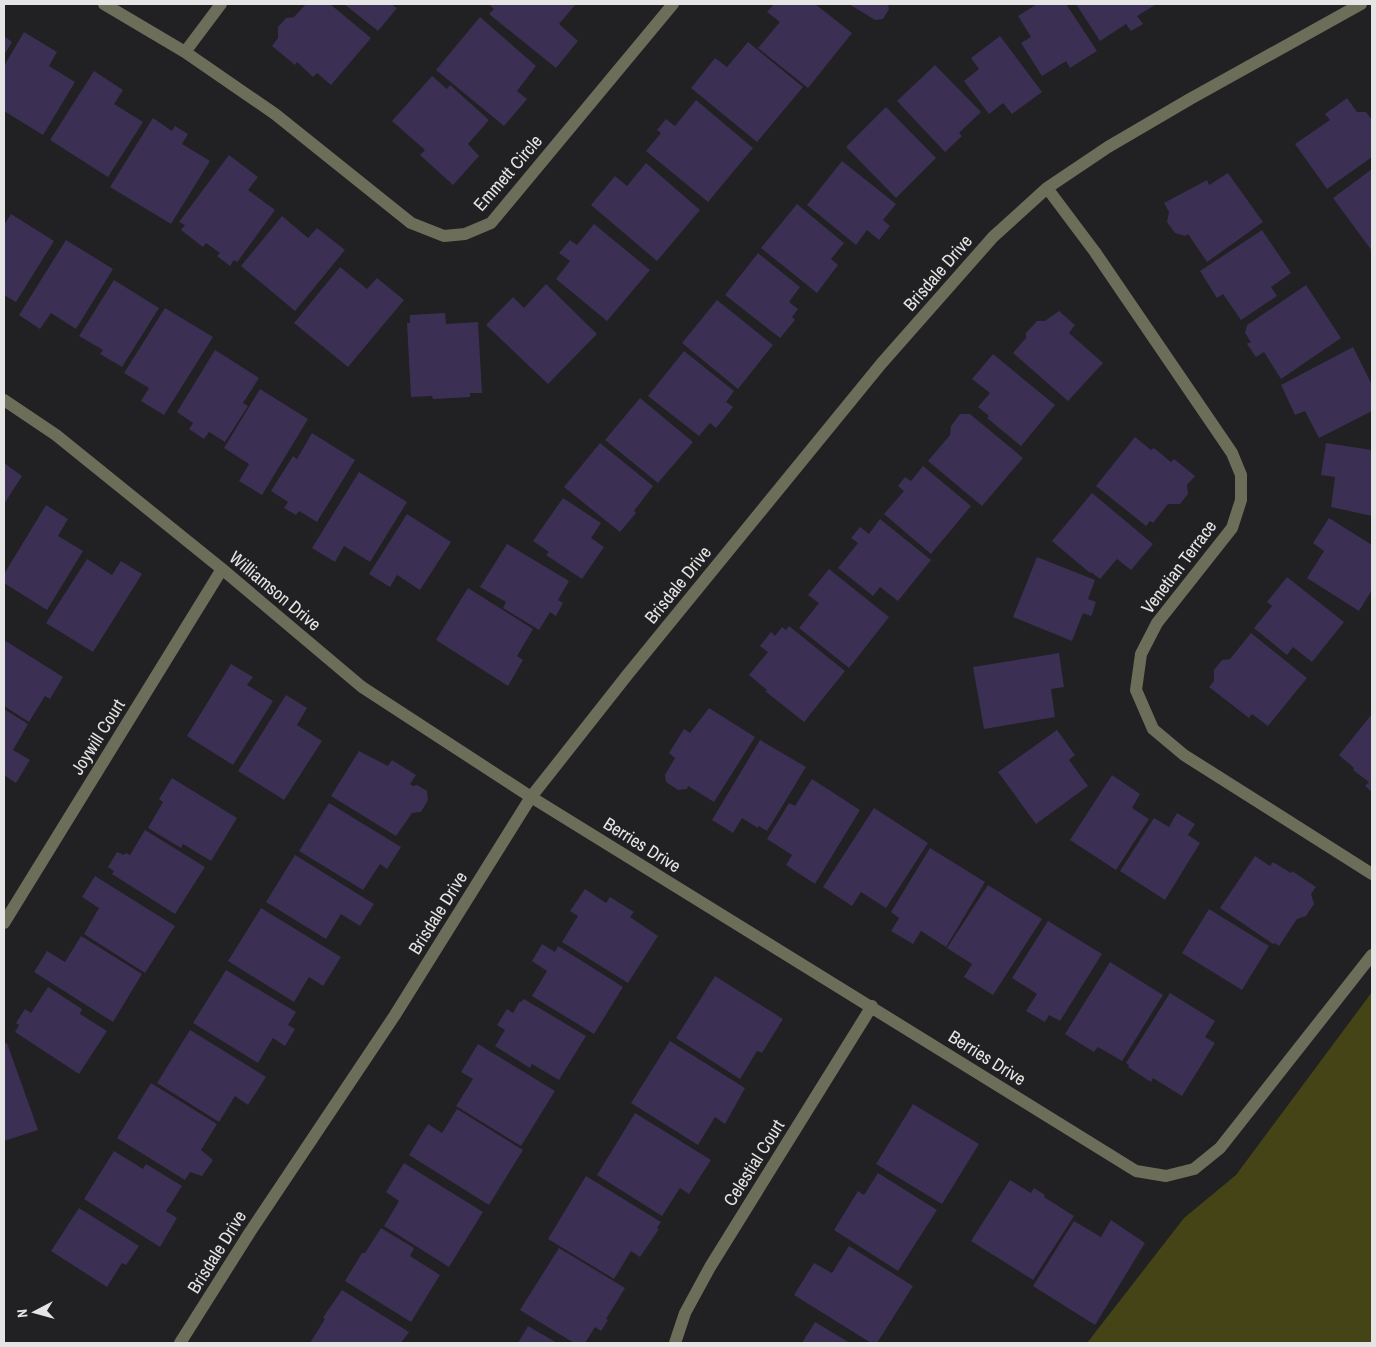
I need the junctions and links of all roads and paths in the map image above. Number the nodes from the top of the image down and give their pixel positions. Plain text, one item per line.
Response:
1 (104, 4) edge
2 (221, 4) edge
3 (674, 4) edge
4 (1362, 4) edge
5 (185, 52) junction
6 (1047, 188) junction
7 (4, 400) edge
8 (222, 569) junction
9 (531, 797) junction
10 (1372, 874) edge
11 (4, 923) edge
12 (1372, 955) edge
13 (872, 1006) junction
14 (180, 1343) edge
15 (675, 1343) edge

1 - 5 street, Emmett Circle
2 - 5 street
3 - 5 street, Emmett Circle
4 - 6 street, Brisdale Drive
6 - 9 street, Brisdale Drive
6 - 10 street, Venetian Terrace
7 - 8 street, Williamson Drive
8 - 9 street, Williamson Drive
8 - 11 street, Joywill Court
9 - 13 street, Berries Drive
9 - 14 street, Brisdale Drive
12 - 13 street, Berries Drive
13 - 15 street, Celestial Court

